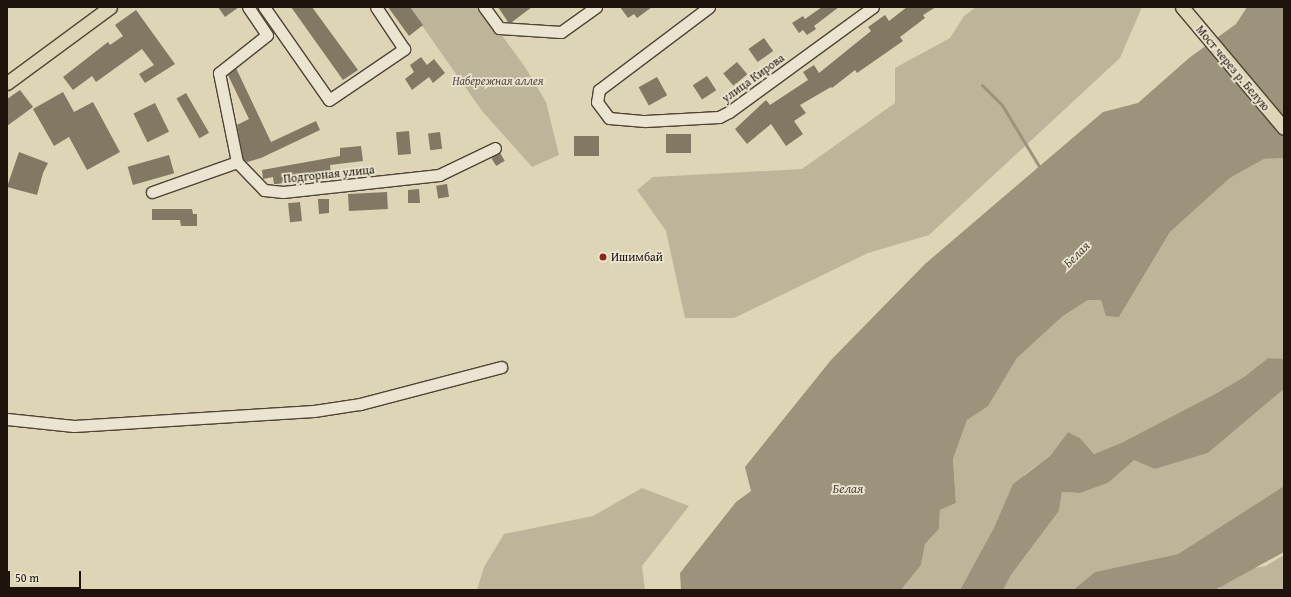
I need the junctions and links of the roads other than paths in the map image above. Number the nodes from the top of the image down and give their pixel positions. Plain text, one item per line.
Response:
1 (110, 7) edge
2 (248, 7) edge
3 (264, 7) edge
4 (376, 7) edge
5 (484, 7) edge
6 (596, 7) edge
7 (709, 7) edge
8 (873, 7) edge
9 (1182, 7) edge
10 (7, 82) edge
11 (1284, 128) edge
12 (495, 148) dead end
13 (237, 162) junction
14 (152, 192) dead end
15 (501, 367) dead end
16 (7, 419) edge

1 - 10 main road
2 - 13 street
3 - 4 street
5 - 6 street
7 - 8 street, улица Кирова
9 - 11 main road, Мост через р. Белую
12 - 13 street, Подгорная улица
13 - 14 street
15 - 16 street

